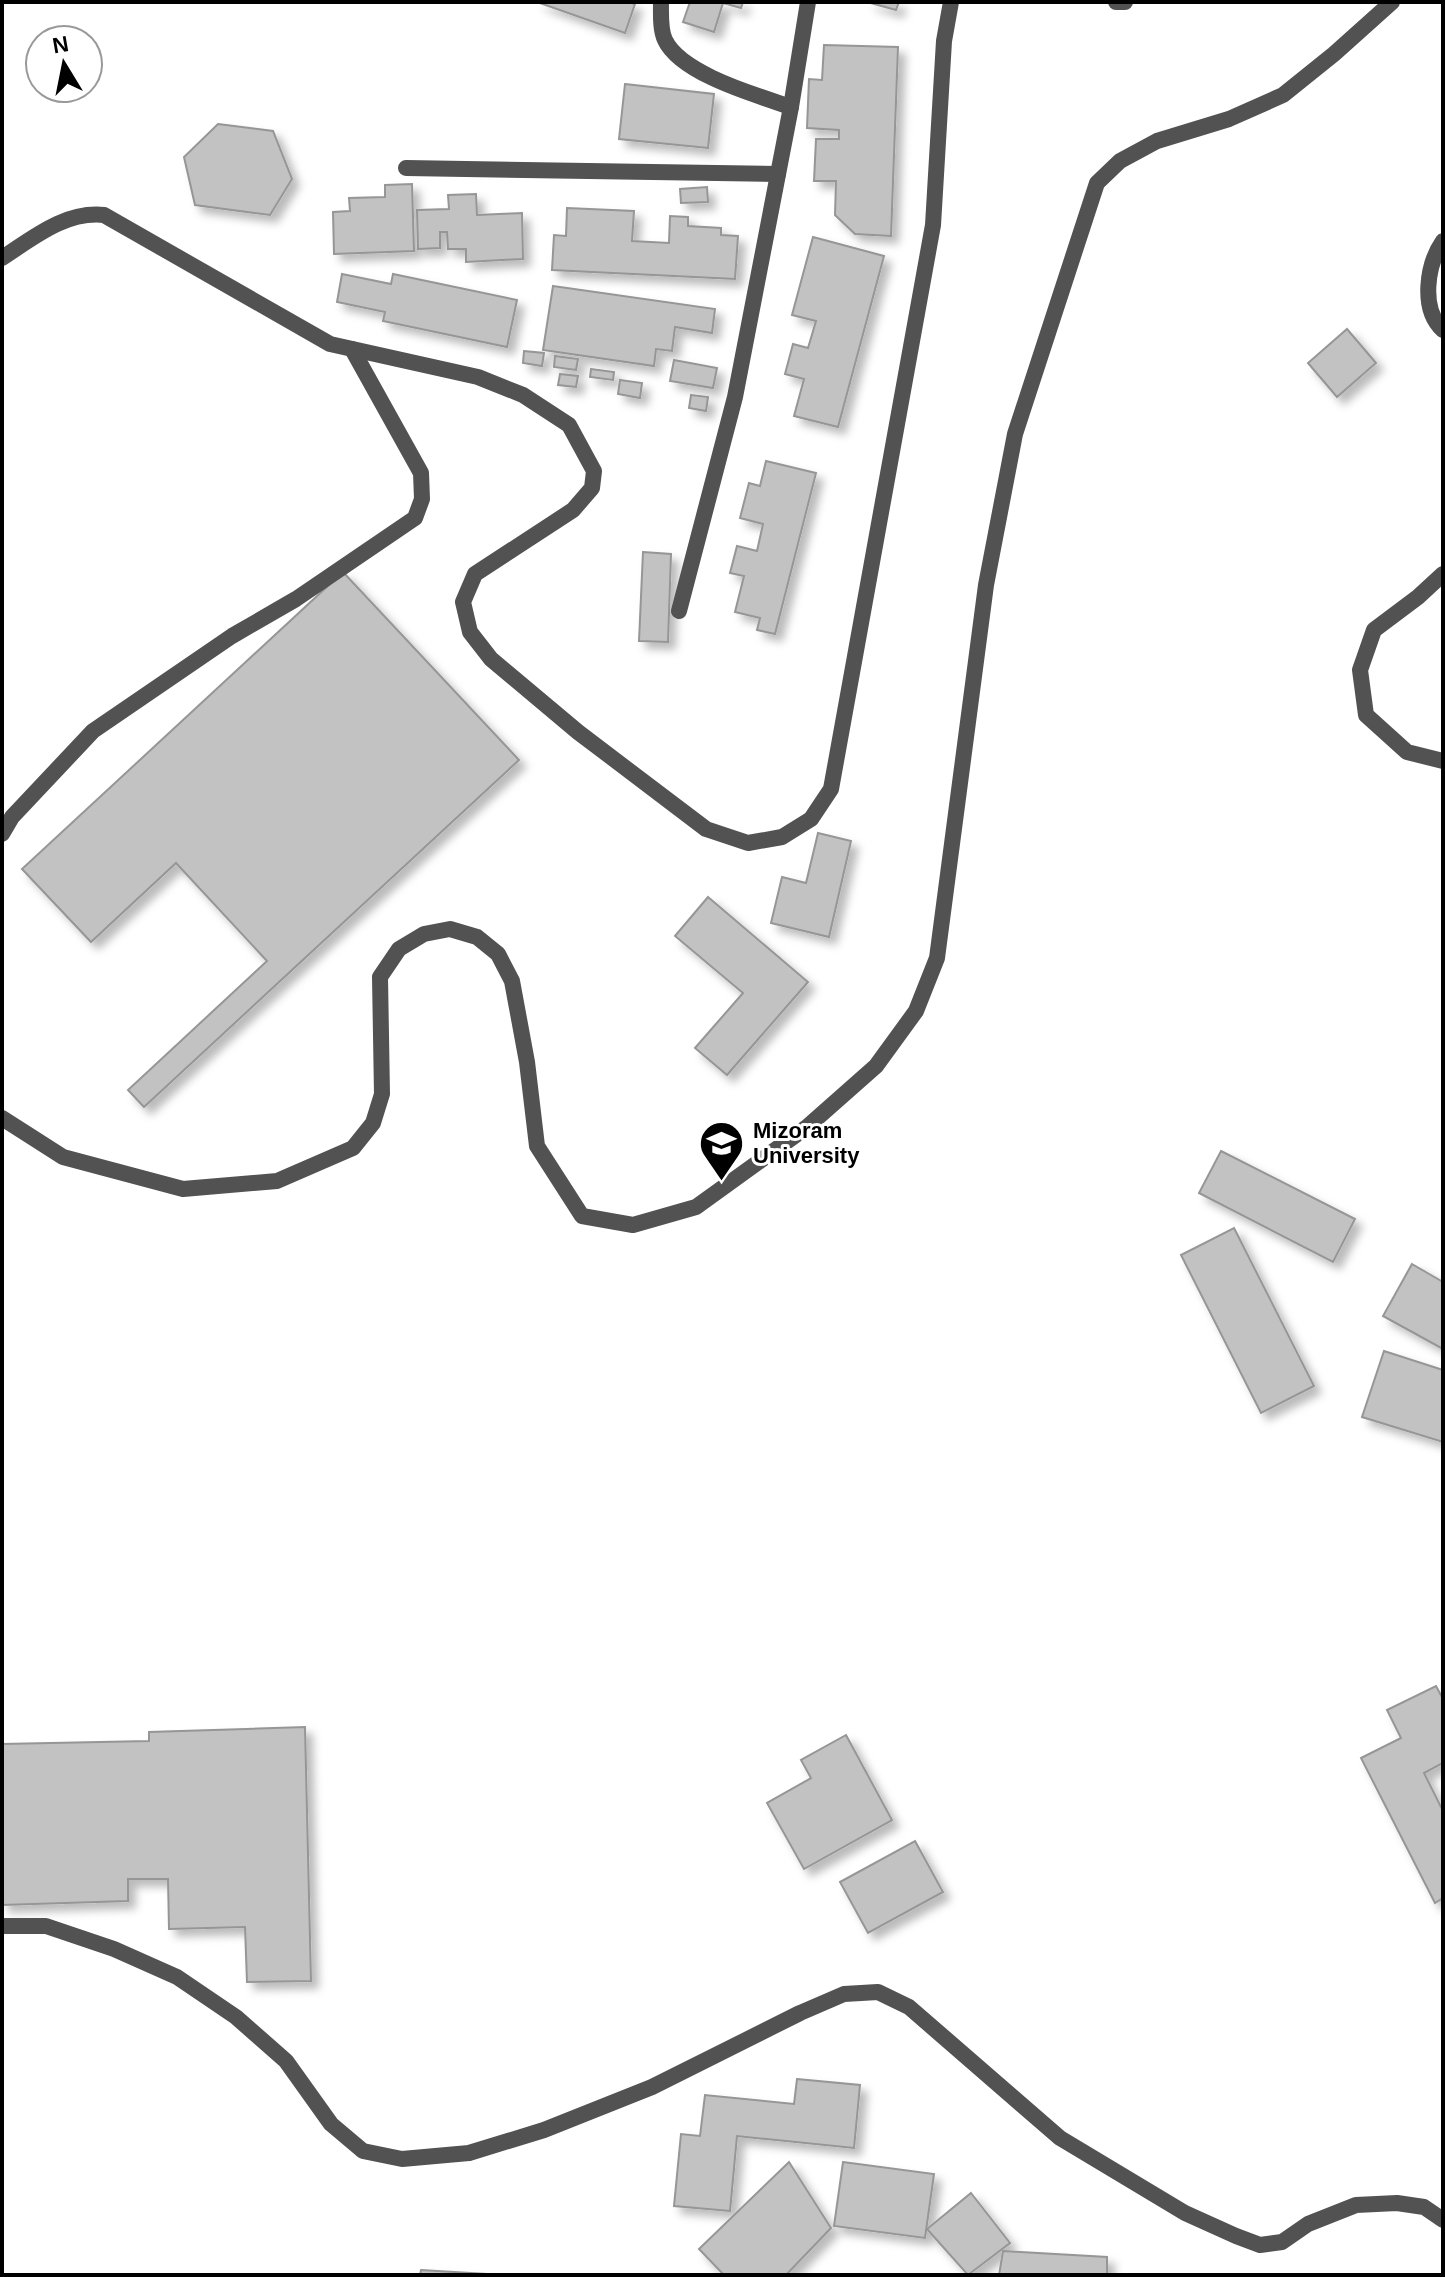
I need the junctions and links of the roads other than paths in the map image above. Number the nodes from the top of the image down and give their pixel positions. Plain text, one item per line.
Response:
1 (661, 2) edge
2 (808, 2) edge
3 (951, 2) edge
4 (1116, 2) edge
5 (1125, 2) edge
6 (1392, 2) edge
7 (791, 107) junction
8 (406, 168) dead end
9 (778, 174) junction
10 (1443, 241) edge
11 (2, 258) edge
12 (1443, 330) edge
13 (352, 349) junction
14 (1443, 574) edge
15 (679, 611) dead end
16 (1443, 761) edge
17 (2, 834) edge
18 (2, 1118) edge
19 (2, 1926) edge
20 (1443, 2220) edge

1 - 7 street
2 - 7 street
3 - 13 street
4 - 5 street
6 - 18 street
7 - 9 street
8 - 9 street
9 - 15 street
10 - 12 street
11 - 13 street
13 - 17 street
14 - 16 street
19 - 20 street

